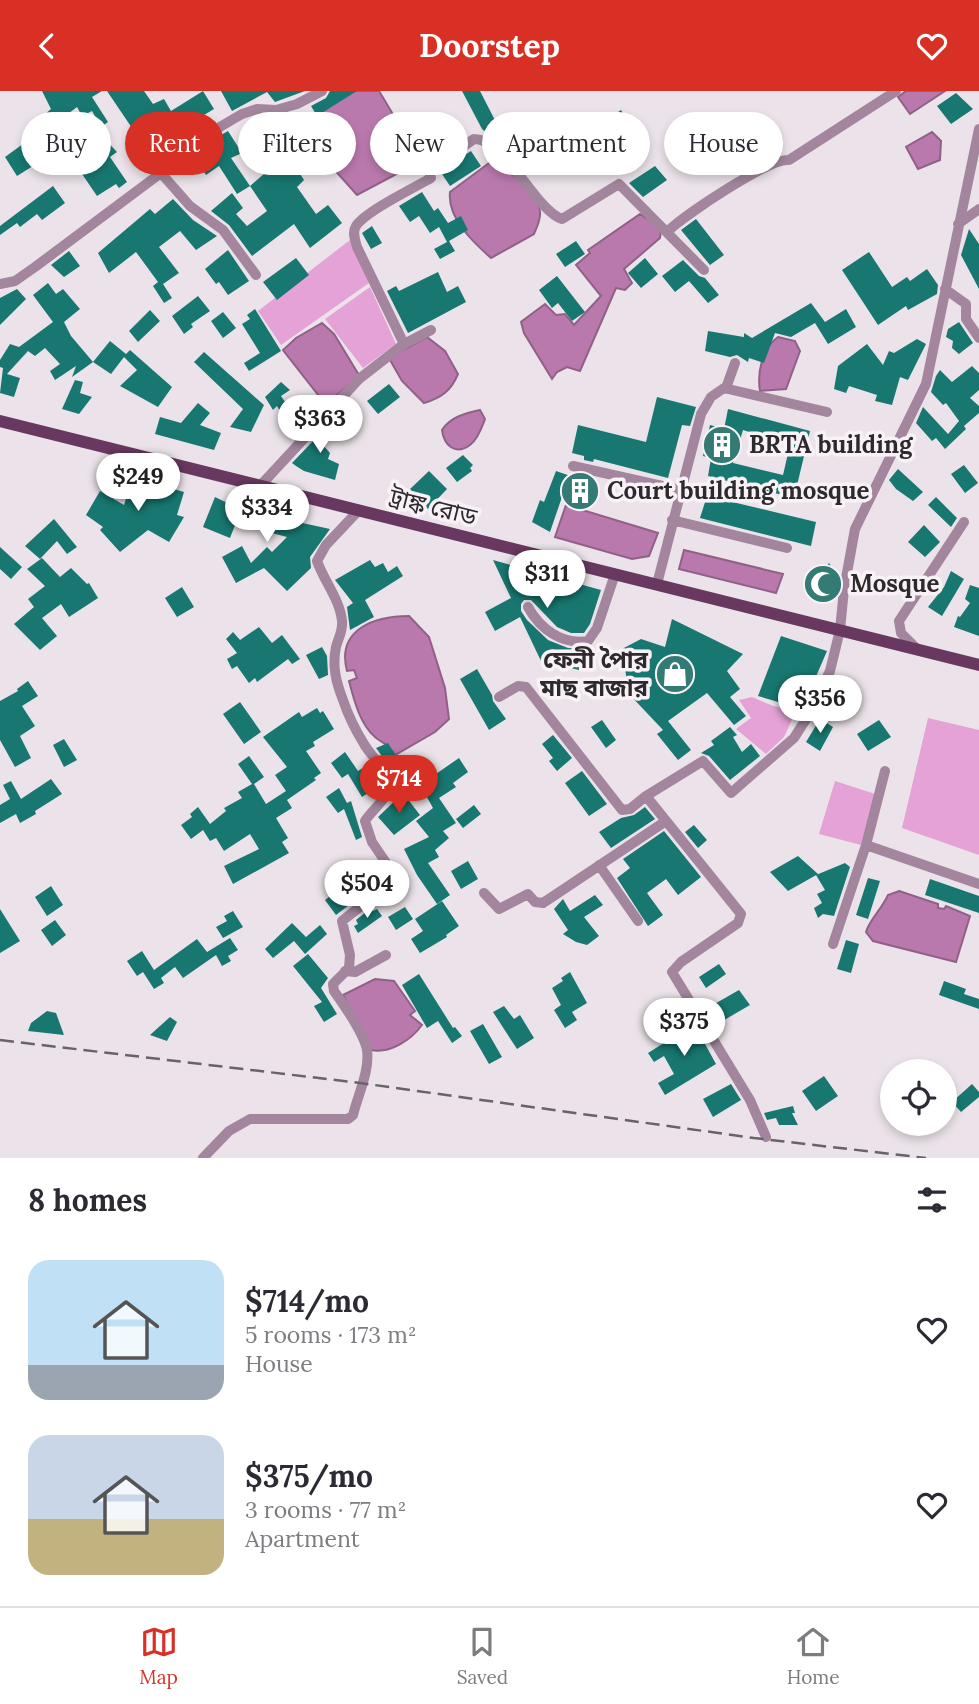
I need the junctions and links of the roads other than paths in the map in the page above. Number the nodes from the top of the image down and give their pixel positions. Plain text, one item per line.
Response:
1 (322, 91) edge
2 (896, 91) edge
3 (224, 125) edge
4 (979, 129) edge
5 (156, 175) edge
6 (163, 175) edge
7 (979, 209) edge
8 (958, 224) junction
9 (668, 231) junction
10 (704, 270) dead end
11 (256, 275) dead end
12 (0, 284) edge
13 (944, 289) junction
14 (430, 330) dead end
15 (979, 338) edge
16 (404, 344) junction
17 (735, 363) dead end
18 (726, 389) junction
19 (827, 412) dead end
20 (0, 421) edge
21 (573, 466) dead end
22 (260, 486) junction
23 (680, 490) junction
24 (359, 510) junction
25 (672, 520) junction
26 (964, 522) dead end
27 (788, 548) dead end
28 (615, 574) junction
29 (657, 585) junction
30 (528, 607) dead end
31 (840, 630) junction
32 (918, 649) junction
33 (979, 665) edge
34 (499, 697) dead end
35 (885, 771) dead end
36 (646, 796) junction
37 (666, 821) junction
38 (866, 845) junction
39 (598, 865) junction
40 (979, 884) edge
41 (484, 893) dead end
42 (638, 921) dead end
43 (833, 944) dead end
44 (386, 955) dead end
45 (345, 971) junction
46 (766, 1137) dead end
47 (203, 1158) edge

1 - 3 street
2 - 9 street
4 - 8 street
5 - 12 street
6 - 11 street
7 - 8 street
8 - 13 street
9 - 10 street
9 - 16 street
13 - 15 street
13 - 31 street
14 - 16 street
16 - 22 street
17 - 18 street
18 - 19 street
18 - 23 street
20 - 22 main road, ট্রাঙ্ক রোড
21 - 23 street
22 - 24 main road, ট্রাঙ্ক রোড
23 - 25 street
24 - 28 main road, ট্রাঙ্ক রোড
24 - 45 street
25 - 27 street
25 - 29 street
26 - 32 street
28 - 29 main road, ট্রাঙ্ক রোড
28 - 30 street
29 - 31 main road, ট্রাঙ্ক রোড
31 - 32 main road, ট্রাঙ্ক রোড
31 - 36 street
32 - 33 main road, ট্রাঙ্ক রোড
34 - 36 street
35 - 38 street
36 - 37 street
37 - 39 street
37 - 46 street
38 - 40 street
38 - 43 street
39 - 41 street
39 - 42 street
44 - 45 street
45 - 47 street

